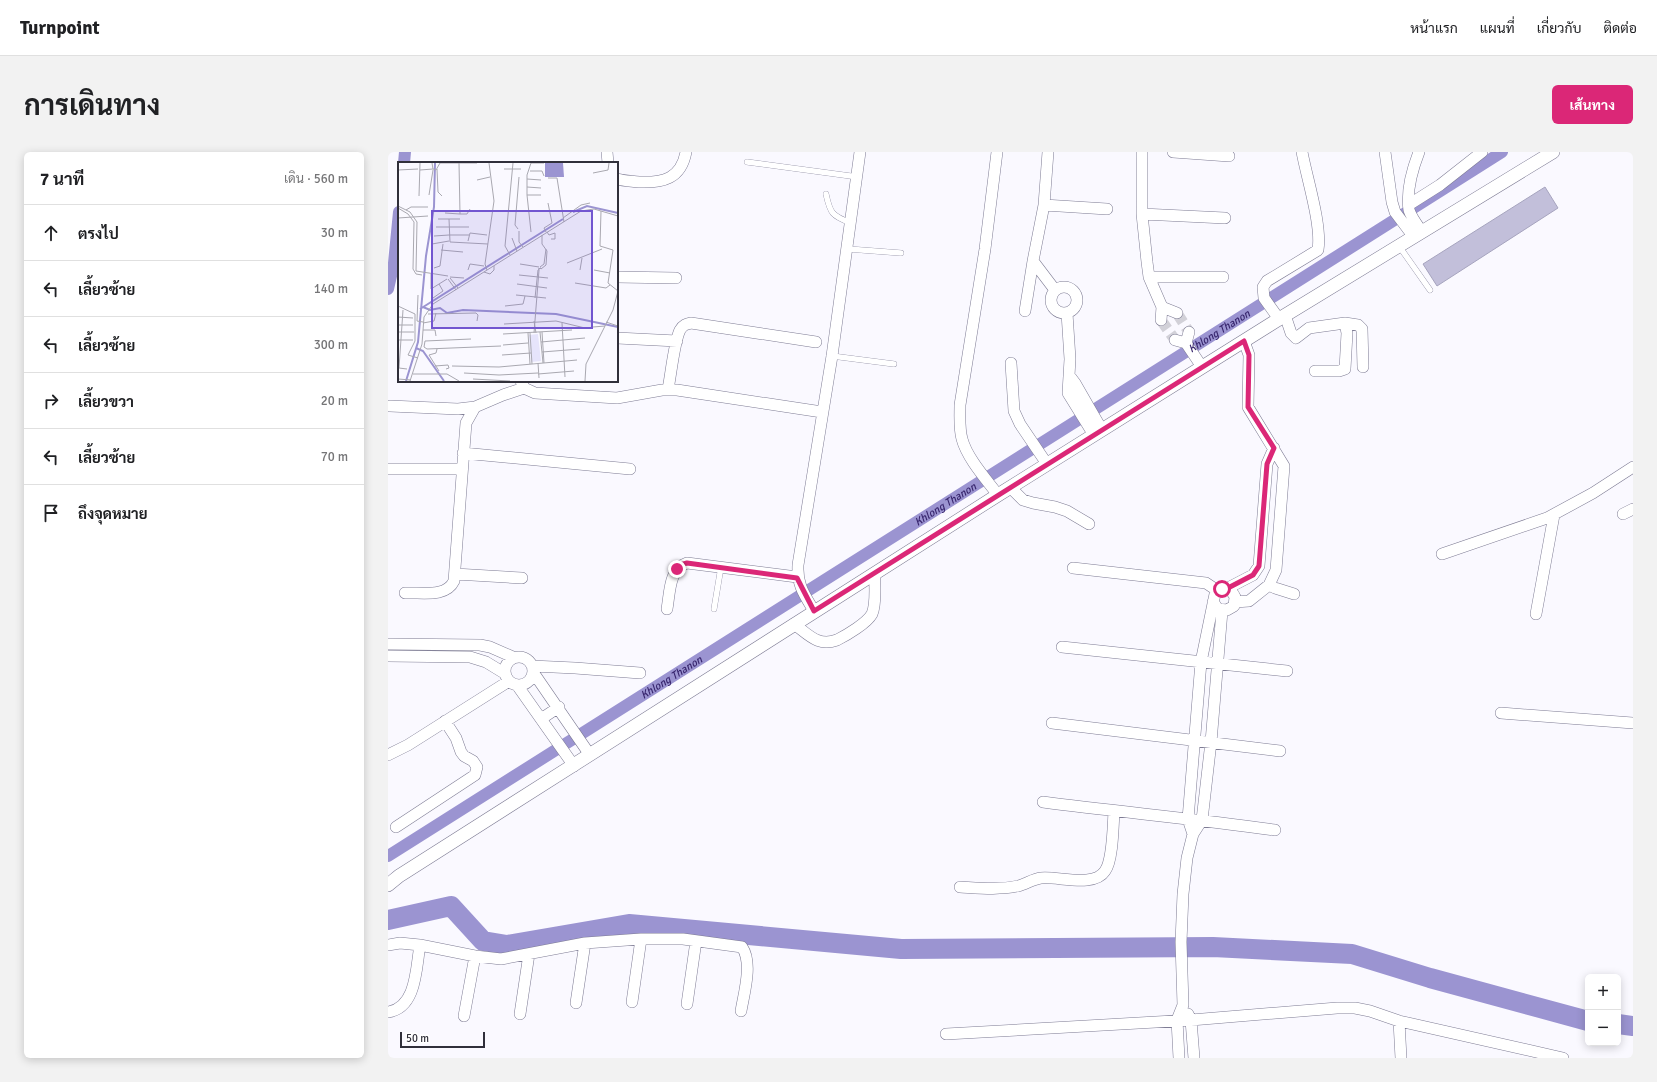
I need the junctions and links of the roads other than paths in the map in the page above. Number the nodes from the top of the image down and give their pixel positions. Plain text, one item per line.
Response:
1 (607, 152) edge
2 (686, 152) edge
3 (860, 152) edge
4 (997, 152) edge
5 (1048, 152) edge
6 (1142, 152) edge
7 (1173, 152) edge
8 (1302, 152) edge
9 (1385, 152) edge
10 (1419, 152) edge
11 (1482, 152) edge
12 (1553, 152) edge
13 (1229, 156) dead end
14 (608, 162) edge
15 (747, 162) dead end
16 (858, 177) junction
17 (618, 179) edge
18 (826, 194) dead end
19 (1044, 204) junction
20 (1410, 208) junction
21 (1107, 209) dead end
22 (1142, 214) junction
23 (1225, 218) dead end
24 (852, 223) junction
25 (1416, 231) junction
26 (1399, 246) junction
27 (848, 249) junction
28 (901, 254) dead end
29 (1032, 261) junction
30 (618, 277) edge
31 (1149, 277) junction
32 (1223, 277) dead end
33 (676, 278) dead end
34 (1055, 290) junction
35 (1430, 290) dead end
36 (1162, 307) junction
37 (1025, 311) dead end
38 (1067, 313) junction
39 (1177, 313) tunnel mouth
40 (1280, 316) junction
41 (1161, 320) tunnel mouth
42 (1345, 323) junction
43 (618, 338) edge
44 (1175, 340) tunnel mouth
45 (677, 341) junction
46 (1244, 341) junction
47 (816, 342) dead end
48 (832, 356) junction
49 (1011, 363) dead end
50 (894, 364) dead end
51 (1200, 364) junction
52 (1364, 367) dead end
53 (1315, 371) dead end
54 (522, 385) edge
55 (668, 389) junction
56 (390, 406) dead end
57 (476, 407) junction
58 (822, 412) junction
59 (1095, 428) junction
60 (1274, 448) junction
61 (464, 453) junction
62 (1046, 461) junction
63 (1633, 467) edge
64 (388, 468) edge
65 (462, 469) junction
66 (630, 469) dead end
67 (1010, 487) junction
68 (995, 491) junction
69 (1633, 509) edge
70 (1623, 514) dead end
71 (1554, 515) junction
72 (1089, 524) dead end
73 (1442, 554) dead end
74 (721, 566) junction
75 (1073, 568) dead end
76 (874, 573) junction
77 (455, 574) junction
78 (522, 578) dead end
79 (798, 580) junction
80 (1269, 585) junction
81 (1222, 590) junction
82 (405, 593) dead end
83 (1294, 594) dead end
84 (1213, 602) junction
85 (1235, 602) junction
86 (812, 608) junction
87 (667, 609) dead end
88 (714, 609) dead end
89 (1222, 611) junction
90 (1536, 614) dead end
91 (794, 624) junction
92 (388, 644) edge
93 (1062, 647) dead end
94 (388, 656) edge
95 (513, 657) junction
96 (1201, 662) junction
97 (1218, 665) junction
98 (533, 669) junction
99 (1287, 671) dead end
100 (640, 673) dead end
101 (510, 680) junction
102 (558, 708) junction
103 (1501, 713) dead end
104 (541, 719) junction
105 (445, 721) junction
106 (1052, 723) dead end
107 (1633, 723) edge
108 (1195, 741) junction
109 (1211, 742) junction
110 (587, 750) junction
111 (1280, 751) dead end
112 (388, 755) edge
113 (571, 762) junction
114 (1043, 802) dead end
115 (1114, 811) junction
116 (1188, 819) junction
117 (1202, 820) junction
118 (396, 826) dead end
119 (1274, 830) dead end
120 (1193, 834) junction
121 (388, 885) edge
122 (960, 887) dead end
123 (641, 939) junction
124 (696, 941) junction
125 (585, 943) junction
126 (388, 945) edge
127 (420, 945) junction
128 (529, 954) junction
129 (475, 956) junction
130 (632, 1002) dead end
131 (576, 1003) dead end
132 (687, 1004) dead end
133 (1183, 1005) junction
134 (741, 1011) dead end
135 (388, 1012) edge
136 (520, 1014) dead end
137 (464, 1016) dead end
138 (1177, 1020) junction
139 (1192, 1020) junction
140 (1399, 1021) junction
141 (946, 1034) dead end
142 (1179, 1058) edge
143 (1194, 1058) edge
144 (1401, 1058) edge
145 (1563, 1058) edge

1 - 14 street
2 - 17 street
3 - 16 street
4 - 68 street
5 - 19 street
6 - 22 street
7 - 13 street
8 - 40 street
9 - 25 street
10 - 20 street
11 - 20 street
12 - 25 street
15 - 16 lane
16 - 24 street
18 - 24 lane
19 - 21 street
19 - 29 street
20 - 25 street
22 - 23 street
22 - 31 street
24 - 27 street
25 - 26 street
26 - 35 lane
26 - 40 street
27 - 28 lane
27 - 48 street
29 - 34 street
29 - 37 street
30 - 33 street
31 - 32 street
31 - 36 street
34 - 38 street
34 - 38 street
36 - 39 street
36 - 41 street
38 - 59 street
40 - 42 street
40 - 46 street
42 - 52 street
42 - 53 street
43 - 45 street
44 - 51 street
45 - 47 street
45 - 55 street
46 - 51 street
46 - 60 street
48 - 50 lane
48 - 58 street
49 - 62 street
51 - 59 street
54 - 55 street
54 - 57 street
55 - 58 street
56 - 57 street
57 - 61 street
58 - 79 street
59 - 62 street
60 - 80 street
60 - 81 street
61 - 65 street
61 - 66 street
62 - 67 street
63 - 71 street
64 - 65 street
65 - 77 street
67 - 68 street
67 - 72 street
68 - 76 street
69 - 70 street
71 - 73 street
71 - 90 street
74 - 79 street
74 - 87 street
74 - 88 lane
75 - 81 street
76 - 86 street
76 - 91 street
77 - 78 street
77 - 82 street
79 - 86 street
80 - 83 street
80 - 85 street
81 - 84 street
81 - 85 street
84 - 89 street
84 - 96 street
85 - 89 street
86 - 91 street
89 - 97 street
91 - 110 street
92 - 95 street
93 - 96 street
94 - 101 street
95 - 98 street
95 - 101 street
96 - 97 street
96 - 108 street
97 - 99 street
97 - 109 street
98 - 100 street
98 - 101 street
98 - 102 street
101 - 104 street
101 - 105 street
102 - 104 street
102 - 110 street
103 - 107 street
104 - 113 street
105 - 112 street
105 - 118 street
106 - 108 street
108 - 109 street
108 - 116 street
109 - 111 street
109 - 117 street
110 - 113 street
113 - 121 street
114 - 115 street
115 - 116 street
115 - 122 street
116 - 117 street
116 - 120 street
117 - 119 street
117 - 120 street
120 - 133 street
123 - 124 street
123 - 125 street
123 - 130 street
124 - 132 street
124 - 134 street
125 - 128 street
125 - 131 street
126 - 127 street
127 - 129 street
127 - 135 street
128 - 129 street
128 - 136 street
129 - 137 street
133 - 138 street
133 - 139 street
138 - 139 street
138 - 141 street
138 - 142 street
139 - 140 street
139 - 143 street
140 - 144 street
140 - 145 street

